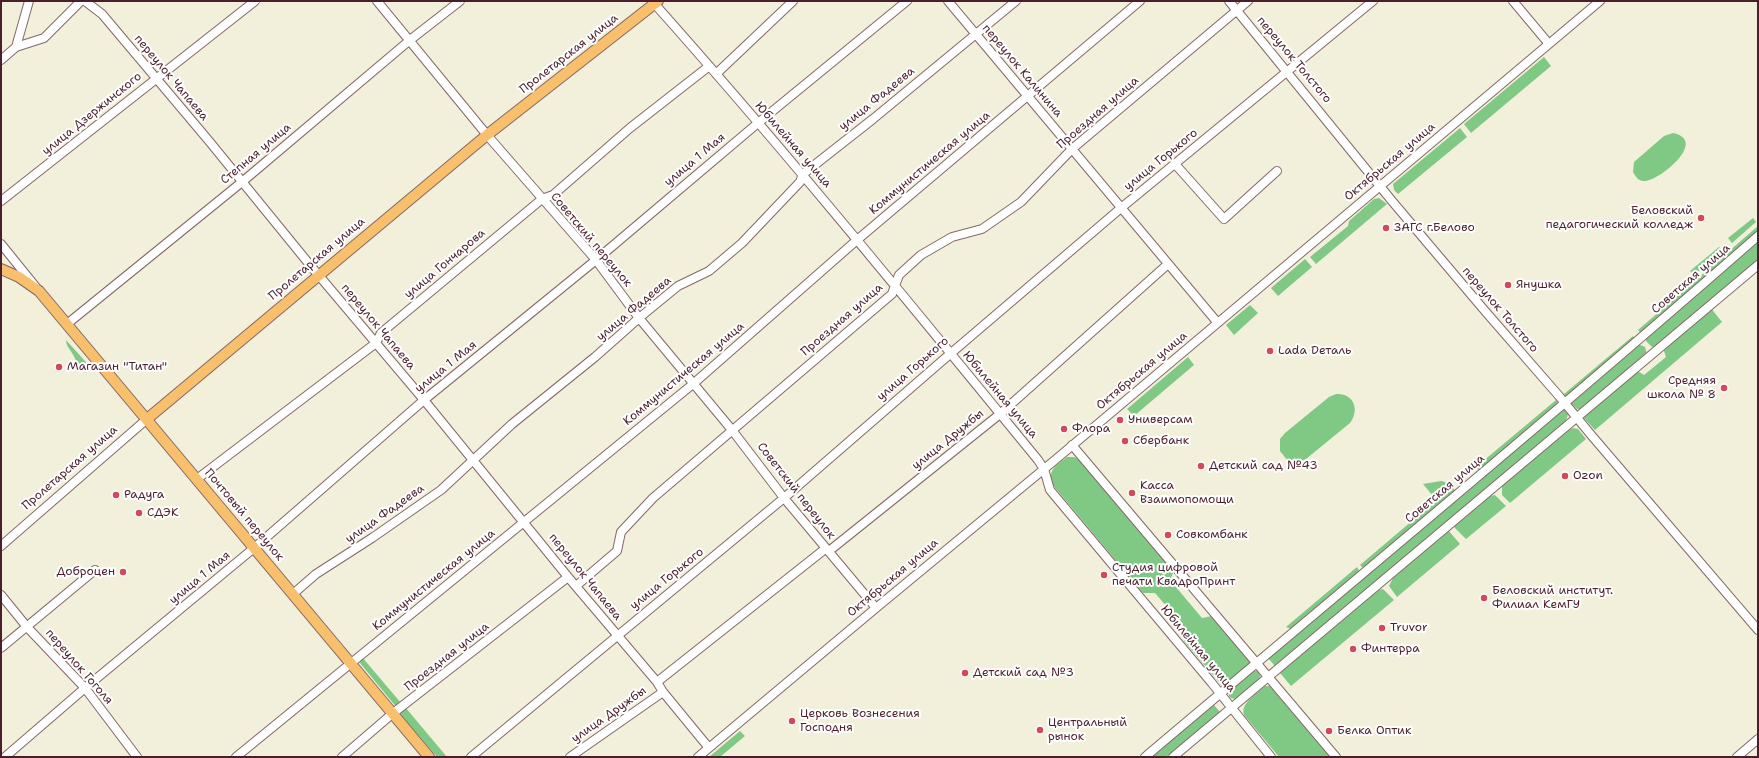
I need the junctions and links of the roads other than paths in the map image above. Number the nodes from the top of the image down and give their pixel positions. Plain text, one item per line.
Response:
1 (29, 1) edge
2 (81, 1) edge
3 (86, 1) edge
4 (255, 1) edge
5 (377, 1) edge
6 (460, 1) edge
7 (793, 1) edge
8 (907, 1) edge
9 (948, 1) edge
10 (1016, 1) edge
11 (1140, 1) edge
12 (1229, 1) edge
13 (1248, 1) edge
14 (1373, 1) edge
15 (1513, 1) edge
16 (1600, 1) edge
17 (655, 2) edge
18 (1237, 11) junction
19 (976, 34) junction
20 (410, 40) junction
21 (1549, 44) junction
22 (16, 47) junction
23 (1, 60) edge
24 (708, 67) junction
25 (1288, 72) junction
26 (716, 74) junction
27 (156, 79) junction
28 (1028, 96) junction
29 (758, 123) junction
30 (487, 135) junction
31 (1072, 148) junction
32 (1175, 164) junction
33 (1277, 171) dead end
34 (803, 174) junction
35 (242, 182) junction
36 (1380, 185) junction
37 (542, 199) junction
38 (1, 201) edge
39 (1121, 208) junction
40 (1758, 236) edge
41 (857, 240) junction
42 (1, 244) edge
43 (596, 260) junction
44 (1168, 264) junction
45 (1758, 265) edge
46 (1, 269) edge
47 (318, 275) junction
48 (895, 285) junction
49 (39, 291) junction
50 (639, 318) junction
51 (1217, 322) junction
52 (67, 324) junction
53 (376, 343) junction
54 (950, 354) junction
55 (693, 384) junction
56 (424, 400) junction
57 (1564, 403) junction
58 (1000, 414) junction
59 (1576, 418) junction
60 (147, 419) junction
61 (732, 430) junction
62 (1072, 446) junction
63 (474, 461) junction
64 (1044, 468) junction
65 (197, 479) junction
66 (784, 498) junction
67 (524, 522) junction
68 (1, 546) edge
69 (254, 548) junction
70 (827, 550) junction
71 (95, 570) dead end
72 (568, 577) junction
73 (576, 586) junction
74 (293, 594) junction
75 (1, 595) edge
76 (876, 608) junction
77 (27, 627) junction
78 (1758, 630) edge
79 (617, 635) junction
80 (1, 648) edge
81 (350, 663) junction
82 (1258, 664) junction
83 (1268, 676) junction
84 (657, 682) junction
85 (85, 688) junction
86 (663, 692) junction
87 (1220, 694) junction
88 (1232, 708) junction
89 (392, 714) junction
90 (1758, 739) edge
91 (709, 748) junction
92 (5, 757) edge
93 (137, 757) edge
94 (236, 757) edge
95 (342, 757) edge
96 (429, 757) edge
97 (471, 757) edge
98 (570, 757) edge
99 (698, 757) edge
100 (1145, 757) edge
101 (1172, 757) edge
102 (1271, 757) edge
103 (1336, 757) edge
104 (1737, 757) edge

1 - 22 street
2 - 22 street
3 - 27 street, переулок Чапаева
4 - 27 street, улица Дзержинского
5 - 20 street, Советский переулок
6 - 20 street, Степная улица
7 - 26 street
8 - 29 street, улица 1 Мая
9 - 19 street, переулок Калинина
10 - 19 street, улица Фадеева
11 - 28 street, Коммунистическая улица
12 - 18 street, переулок Толстого
13 - 18 street, Проездная улица
14 - 25 street, улица Горького
15 - 21 street
16 - 21 street, Октябрьская улица
17 - 24 street, Юбилейная улица
17 - 30 main road, Пролетарская улица
18 - 25 street, переулок Толстого
18 - 31 street, Проездная улица
19 - 28 street, переулок Калинина
19 - 34 street, улица Фадеева
20 - 30 street, Советский переулок
20 - 35 street, Степная улица
21 - 36 street, Октябрьская улица
22 - 23 street
24 - 26 street, Юбилейная улица
24 - 37 street, улица Гончарова
25 - 32 street, улица Горького
25 - 36 street, переулок Толстого
26 - 29 street, Юбилейная улица
27 - 35 street, переулок Чапаева
27 - 38 street, улица Дзержинского
28 - 31 street, переулок Калинина
28 - 41 street, Коммунистическая улица
29 - 34 street, Юбилейная улица
29 - 43 street, улица 1 Мая
30 - 37 street, Советский переулок
30 - 47 main road, Пролетарская улица
31 - 39 street, переулок Калинина
31 - 48 street, Проездная улица
32 - 33 street
32 - 39 street, улица Горького
34 - 41 street, Юбилейная улица
34 - 50 street, улица Фадеева
35 - 47 street, переулок Чапаева
35 - 52 street, Степная улица
36 - 51 street, Октябрьская улица
36 - 57 street, переулок Толстого
37 - 43 street, Советский переулок
37 - 53 street, улица Гончарова
39 - 44 street, переулок Калинина
39 - 54 street, улица Горького
40 - 57 street, Советская улица
41 - 48 street, Юбилейная улица
41 - 55 street, Коммунистическая улица
42 - 49 street
43 - 50 street, Советский переулок
43 - 56 street, улица 1 Мая
44 - 51 street, переулок Калинина
44 - 58 street, улица Дружбы
45 - 59 street
46 - 49 main road, Почтовый переулок
47 - 53 street, переулок Чапаева
47 - 60 main road, Пролетарская улица
48 - 54 street, Юбилейная улица
48 - 61 street, Проездная улица
49 - 52 main road, Почтовый переулок
50 - 55 street, Советский переулок
50 - 63 street, улица Фадеева
51 - 62 street, Октябрьская улица
52 - 60 main road, Почтовый переулок
53 - 56 street, переулок Чапаева
53 - 65 street, улица Гончарова
54 - 58 street, Юбилейная улица
54 - 66 street, улица Горького
55 - 61 street, Советский переулок
55 - 67 street, Коммунистическая улица
56 - 63 street, переулок Чапаева
56 - 69 street, улица 1 Мая
57 - 59 street, переулок Толстого
57 - 82 street, Советская улица
58 - 64 street, Юбилейная улица
58 - 70 street, улица Дружбы
59 - 78 street, переулок Толстого
59 - 83 street
60 - 65 main road, Почтовый переулок
60 - 68 street, Пролетарская улица
61 - 66 street, Советский переулок
61 - 73 street, Проездная улица
62 - 64 street, Октябрьская улица
62 - 82 street
63 - 67 street, переулок Чапаева
63 - 74 street, улица Фадеева
64 - 76 street, Октябрьская улица
64 - 87 street, Юбилейная улица
65 - 69 main road, Почтовый переулок
66 - 70 street, Советский переулок
66 - 79 street, улица Горького
67 - 72 street, переулок Чапаева
67 - 81 street, Коммунистическая улица
69 - 74 main road, Почтовый переулок
69 - 85 street, улица 1 Мая
70 - 76 street, Советский переулок
70 - 84 street, улица Дружбы
71 - 77 street
72 - 73 street, переулок Чапаева
72 - 89 street, Проездная улица
73 - 79 street, переулок Чапаева
74 - 81 main road, Почтовый переулок
75 - 77 street, переулок Гоголя
76 - 91 street, Октябрьская улица
77 - 80 street
77 - 85 street, переулок Гоголя
79 - 84 street, переулок Чапаева
79 - 97 street, улица Горького
81 - 89 main road, Почтовый переулок
81 - 94 street, Коммунистическая улица
82 - 83 street
82 - 87 street, Советская улица
83 - 88 street
83 - 103 street
84 - 86 street, переулок Чапаева
85 - 92 street, улица 1 Мая
85 - 93 street, переулок Гоголя
86 - 91 street, переулок Чапаева
86 - 98 street, улица Дружбы
87 - 88 street, Юбилейная улица
87 - 100 street, Советская улица
88 - 101 street
88 - 102 street, Юбилейная улица
89 - 95 street, Проездная улица
89 - 96 main road, Почтовый переулок
90 - 104 street
91 - 99 street, Октябрьская улица

